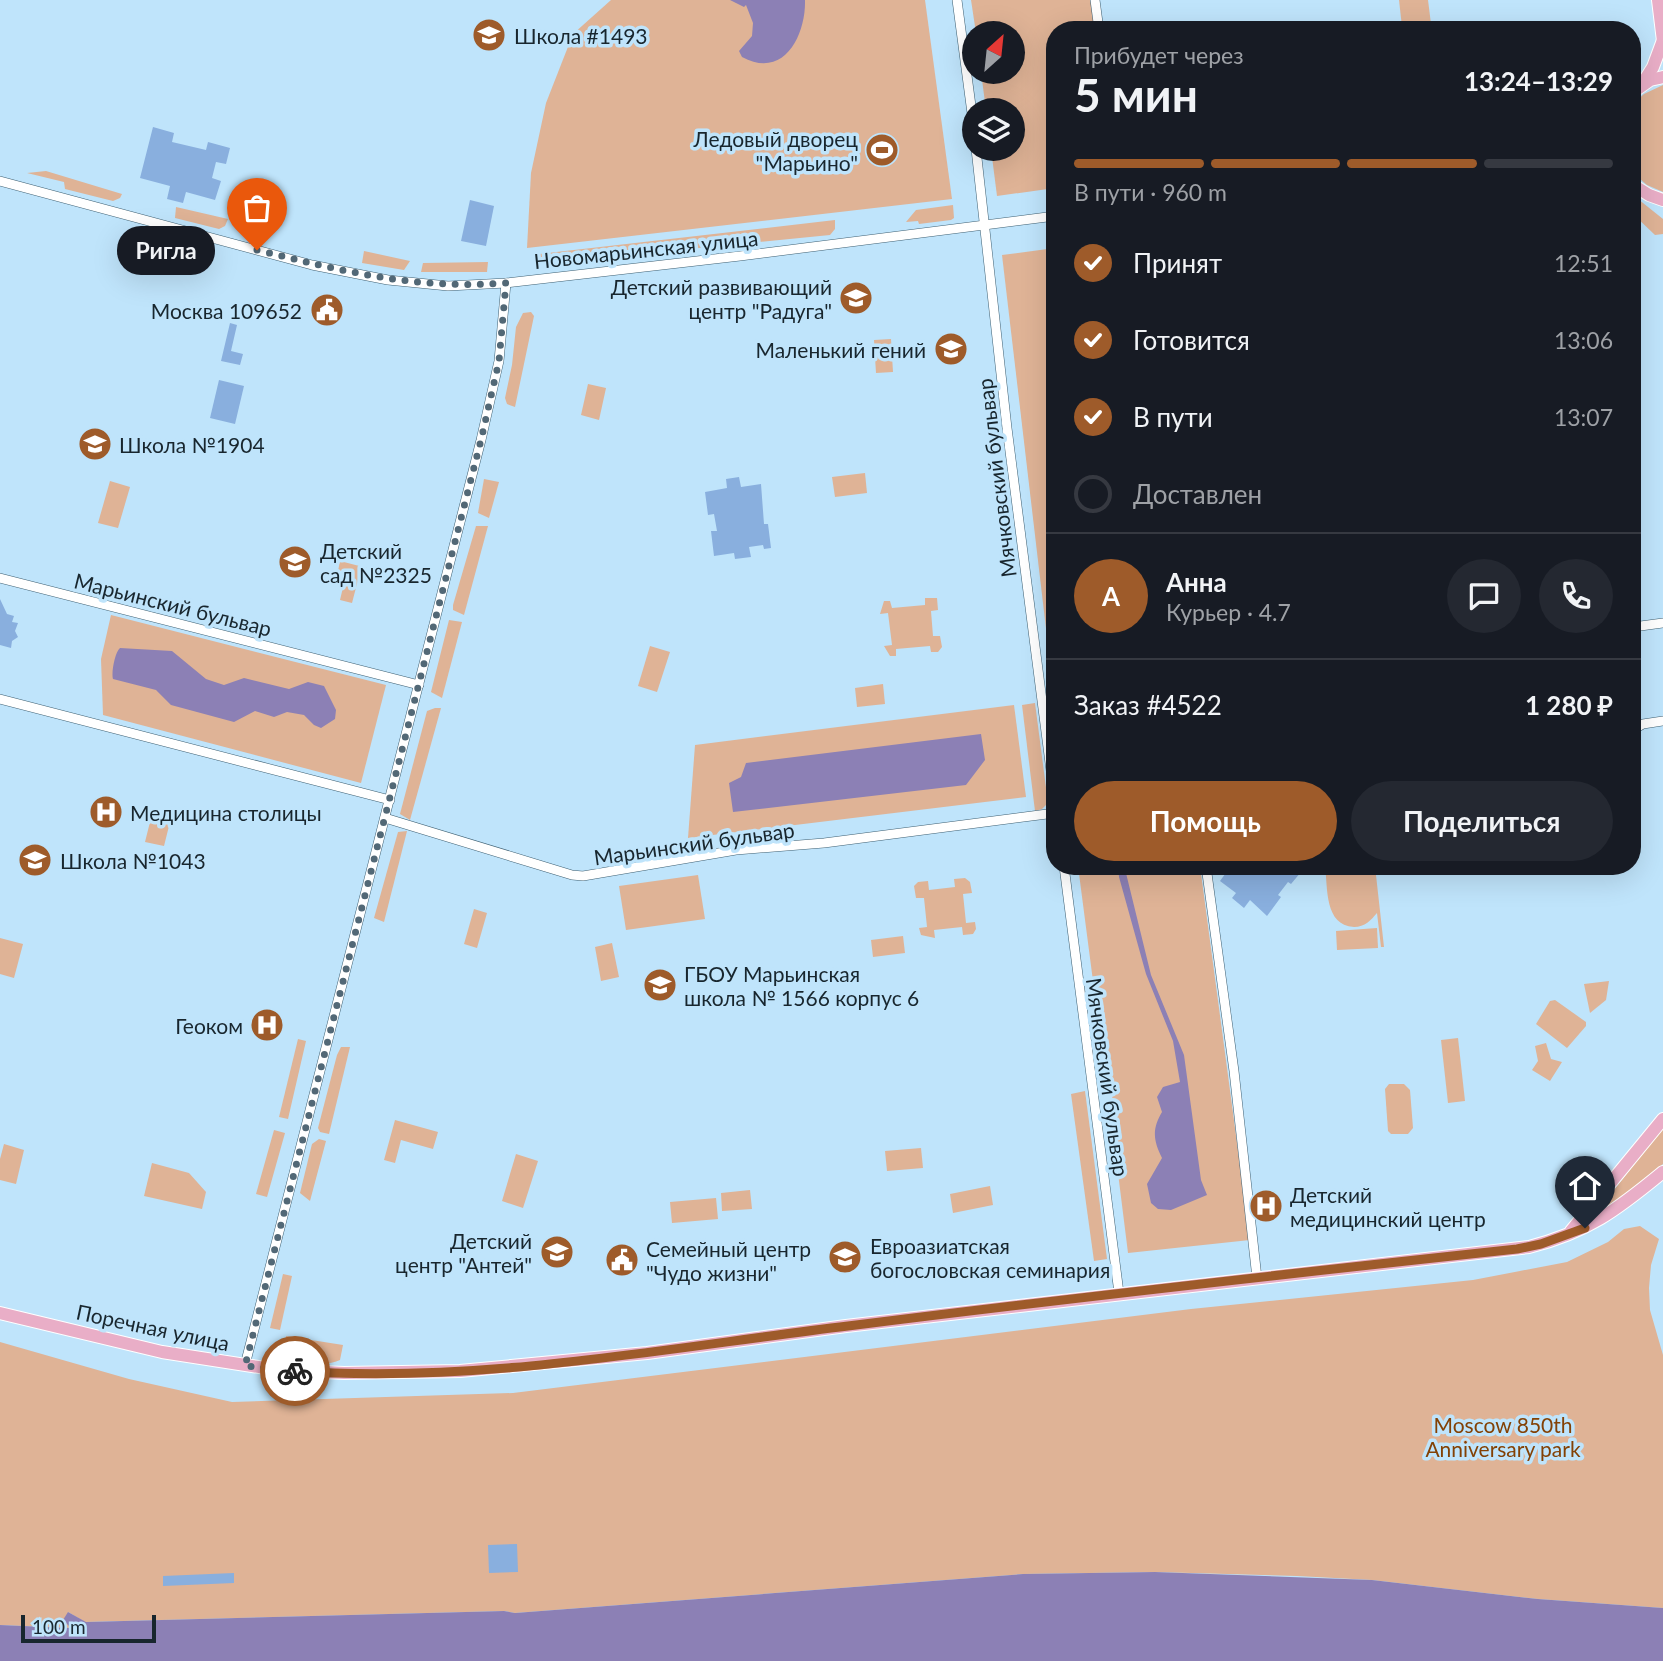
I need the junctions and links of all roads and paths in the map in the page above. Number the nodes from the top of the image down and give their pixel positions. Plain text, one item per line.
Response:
1 (957, 0) edge
2 (1095, 0) edge
3 (1658, 0) edge
4 (1098, 21) edge
5 (1663, 41) edge
6 (1663, 77) edge
7 (1641, 84) edge
8 (1641, 87) edge
9 (970, 98) edge
10 (978, 161) edge
11 (0, 181) edge
12 (1641, 190) edge
13 (1661, 201) edge
14 (1046, 217) edge
15 (986, 225) junction
16 (506, 283) junction
17 (0, 578) edge
18 (1663, 623) edge
19 (1641, 626) edge
20 (419, 685) junction
21 (0, 699) edge
22 (1046, 704) edge
23 (1042, 705) junction
24 (1663, 721) edge
25 (1641, 725) edge
26 (1046, 735) edge
27 (390, 800) junction
28 (1046, 814) edge
29 (385, 818) junction
30 (1065, 875) edge
31 (1207, 875) edge
32 (1663, 1119) edge
33 (1663, 1172) edge
34 (1552, 1241) junction
35 (1257, 1278) junction
36 (1119, 1293) junction
37 (0, 1313) edge
38 (245, 1366) junction

1 - 9 street
2 - 4 street
3 - 5 main road
5 - 7 main road
6 - 8 main road
10 - 15 street, Мячковский бульвар
11 - 16 street, Новомарьинская улица
12 - 13 main road
14 - 15 street, Новомарьинская улица
15 - 16 street, Новомарьинская улица
15 - 23 street, Мячковский бульвар
16 - 20 street
17 - 20 street, Марьинский бульвар
18 - 19 street
20 - 27 street
21 - 27 street
22 - 23 street
23 - 26 street, Мячковский бульвар
24 - 25 street
27 - 29 street
28 - 29 street, Марьинский бульвар
29 - 38 street
30 - 36 street, Мячковский бульвар
31 - 35 street
32 - 34 main road, Поречная улица
33 - 34 main road, Поречная улица
34 - 35 main road, Поречная улица
35 - 36 main road, Поречная улица
36 - 38 main road, Поречная улица
37 - 38 main road, Поречная улица

